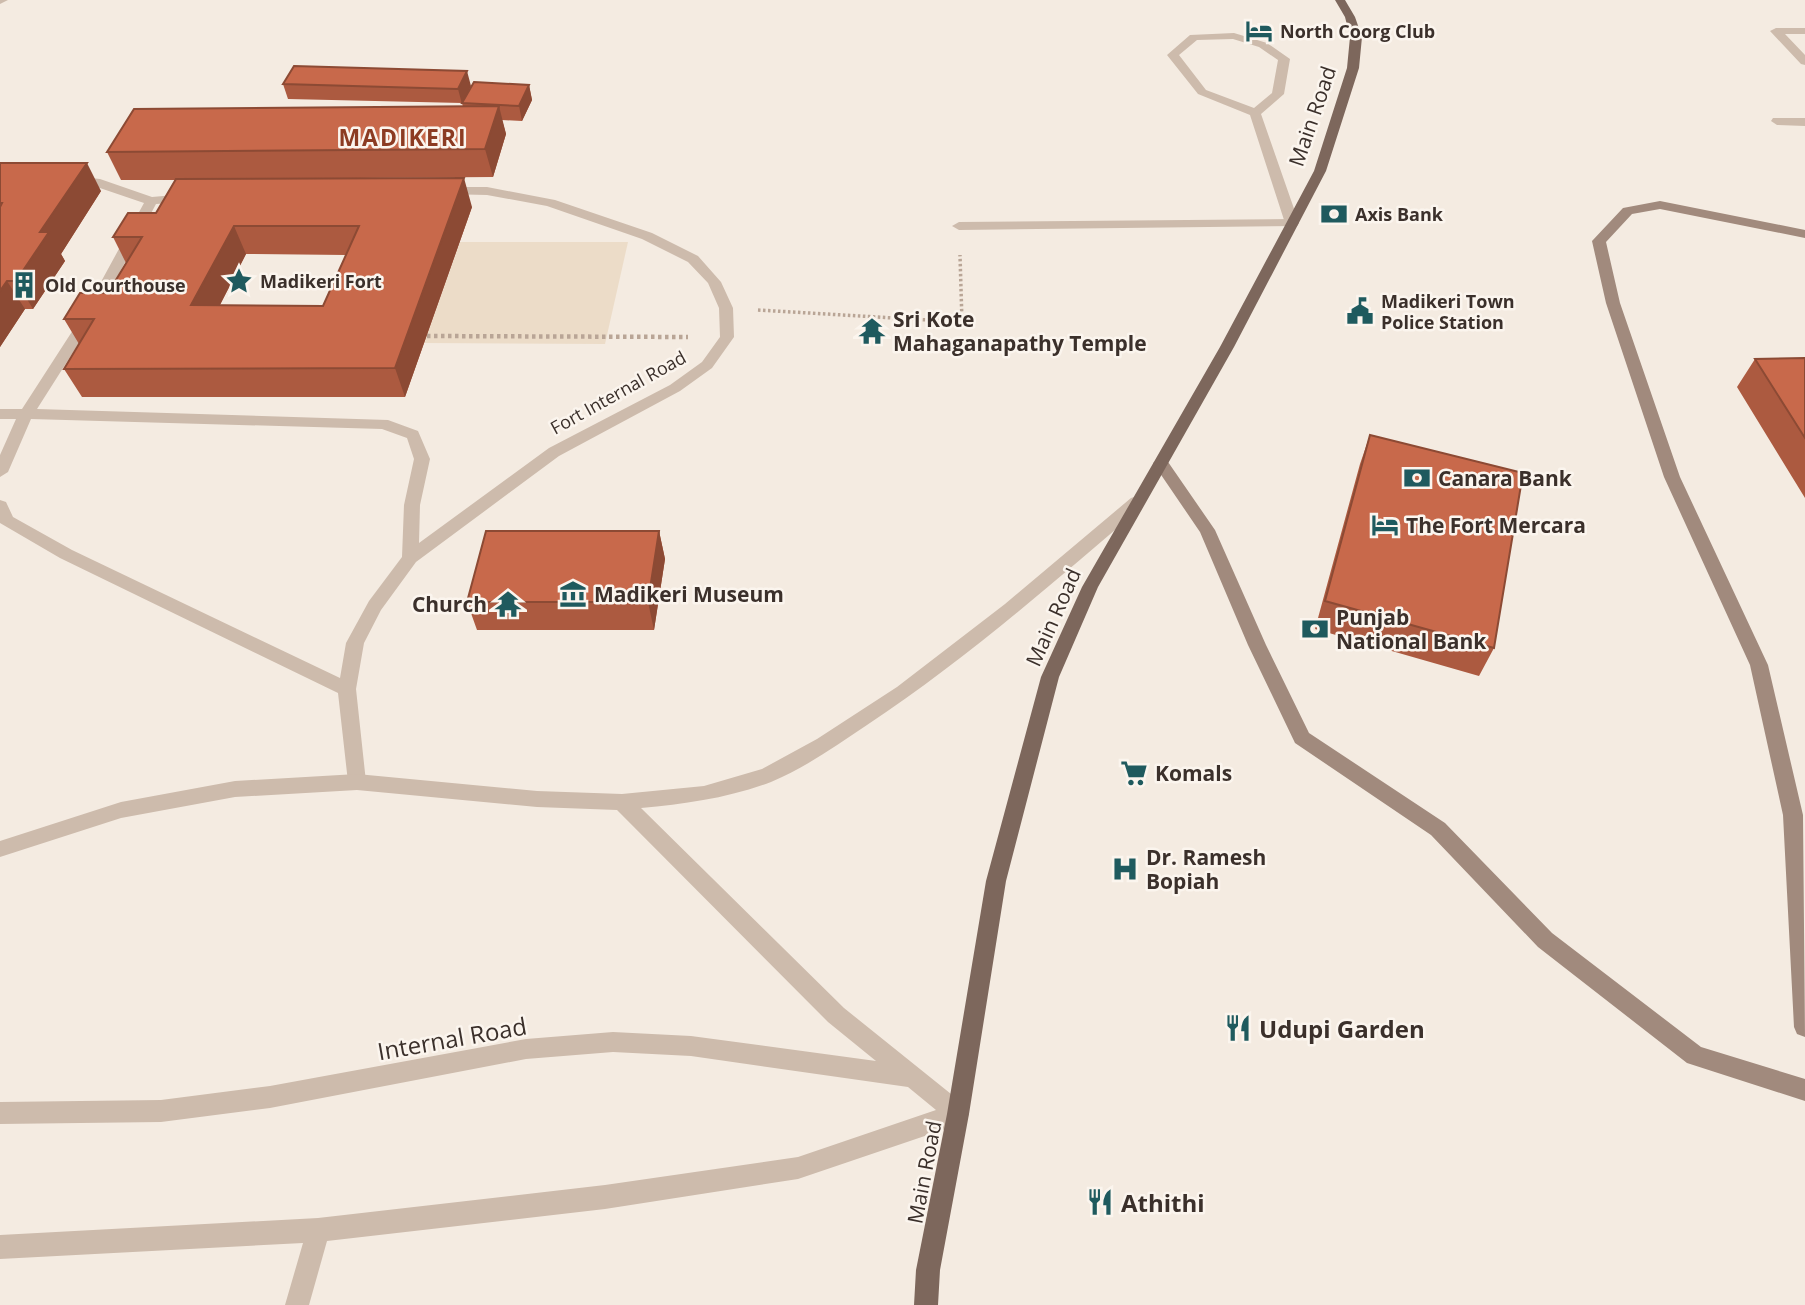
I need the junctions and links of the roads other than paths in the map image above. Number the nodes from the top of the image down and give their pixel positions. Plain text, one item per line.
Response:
1 (1340, 0) edge
2 (1805, 31) edge
3 (1805, 62) edge
4 (1255, 113) junction
5 (1777, 121) dead end
6 (1805, 122) edge
7 (56, 179) edge
8 (423, 190) edge
9 (206, 197) edge
10 (152, 201) junction
11 (1292, 223) junction
12 (959, 226) road end
13 (1805, 234) edge
14 (0, 414) edge
15 (26, 414) junction
16 (1161, 463) junction
17 (0, 472) edge
18 (1137, 502) junction
19 (0, 506) edge
20 (410, 558) junction
21 (347, 689) junction
22 (357, 782) junction
23 (622, 802) junction
24 (0, 849) edge
25 (1805, 1027) edge
26 (913, 1077) junction
27 (1805, 1090) edge
28 (0, 1113) edge
29 (958, 1114) junction
30 (318, 1230) junction
31 (0, 1247) edge
32 (297, 1305) edge
33 (926, 1305) edge

1 - 11 main road, Main Road
2 - 3 street
4 - 4 street
4 - 11 street
5 - 6 street
7 - 10 street
8 - 20 street, Fort Internal Road
9 - 10 street
10 - 15 street
11 - 12 street
11 - 16 main road, Main Road
13 - 25 street
14 - 15 street
15 - 17 street
15 - 20 street
16 - 18 main road, Main Road
16 - 27 street
18 - 23 street
18 - 29 main road, Main Road
19 - 21 street
20 - 21 street, Fort Internal Road
21 - 22 street, Fort Internal Road
22 - 23 street
22 - 24 street
23 - 26 street
26 - 28 street, Internal Road
26 - 29 street
29 - 30 street
29 - 33 main road, Main Road
30 - 31 street
30 - 32 street

